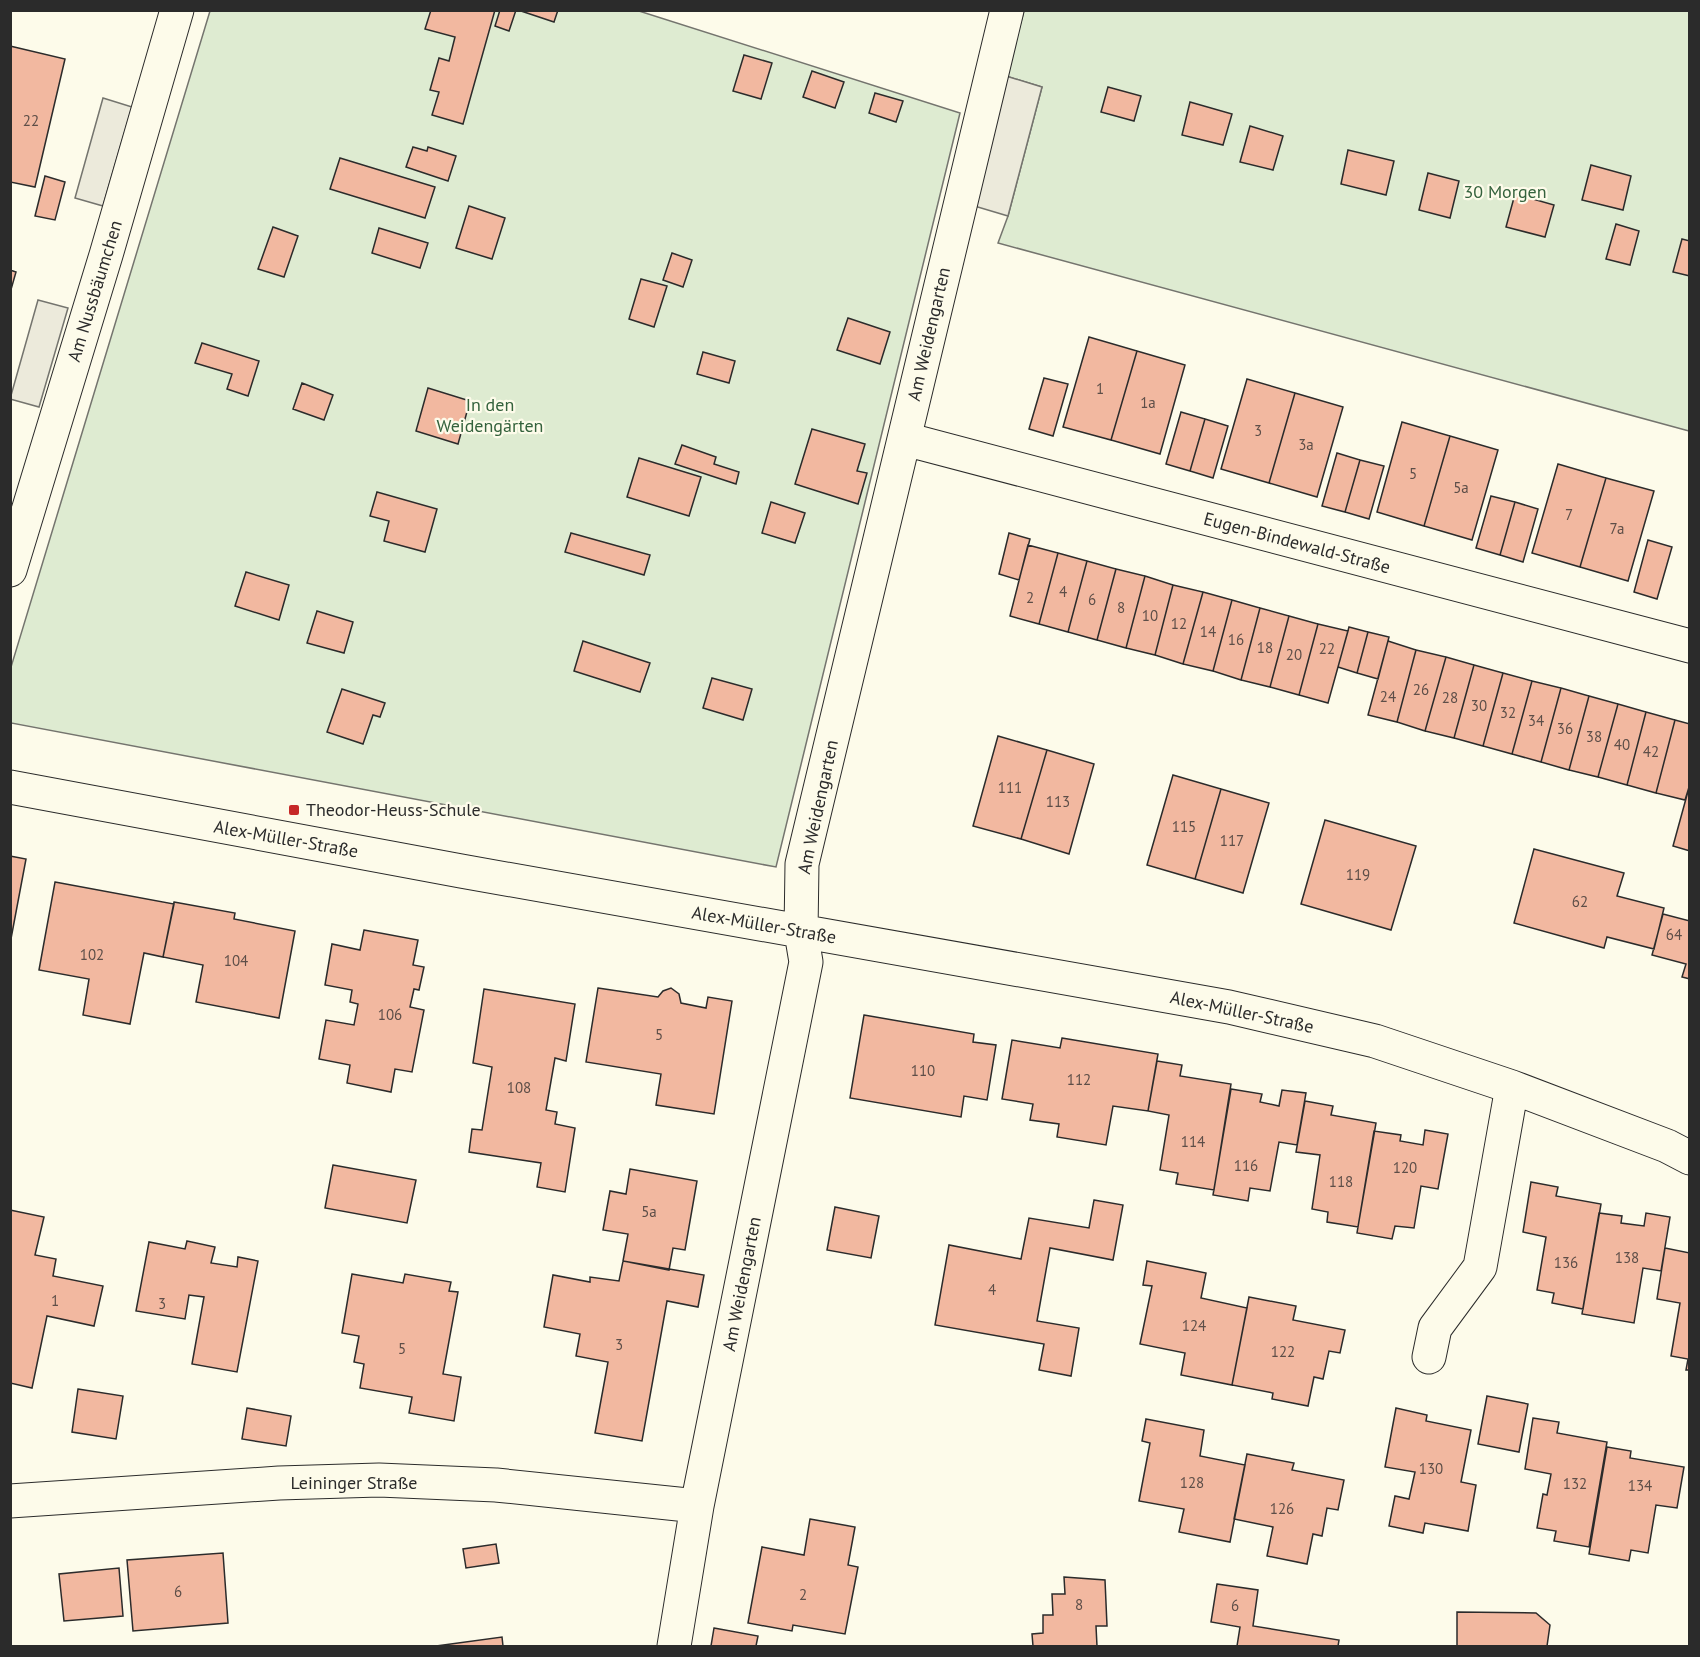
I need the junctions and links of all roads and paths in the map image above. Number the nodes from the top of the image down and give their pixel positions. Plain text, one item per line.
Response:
1 (177, 10) edge
2 (1007, 10) edge
3 (905, 439) junction
4 (10, 570) edge
5 (1689, 646) edge
6 (10, 788) edge
7 (801, 932) junction
8 (1512, 1087) junction
9 (1689, 1158) edge
10 (1430, 1357) dead end
11 (10, 1501) edge
12 (697, 1506) junction
13 (674, 1647) edge

1 - 4 street, Am Nussbäumchen
2 - 3 street, Am Weidengarten
3 - 5 street, Eugen-Bindewald-Straße
3 - 7 street, Am Weidengarten
6 - 7 street, Alex-Müller-Straße
7 - 8 street, Alex-Müller-Straße
7 - 12 street, Am Weidengarten
8 - 9 street, Alex-Müller-Straße
8 - 10 street
11 - 12 street, Leininger Straße
12 - 13 street, Am Weidengarten

